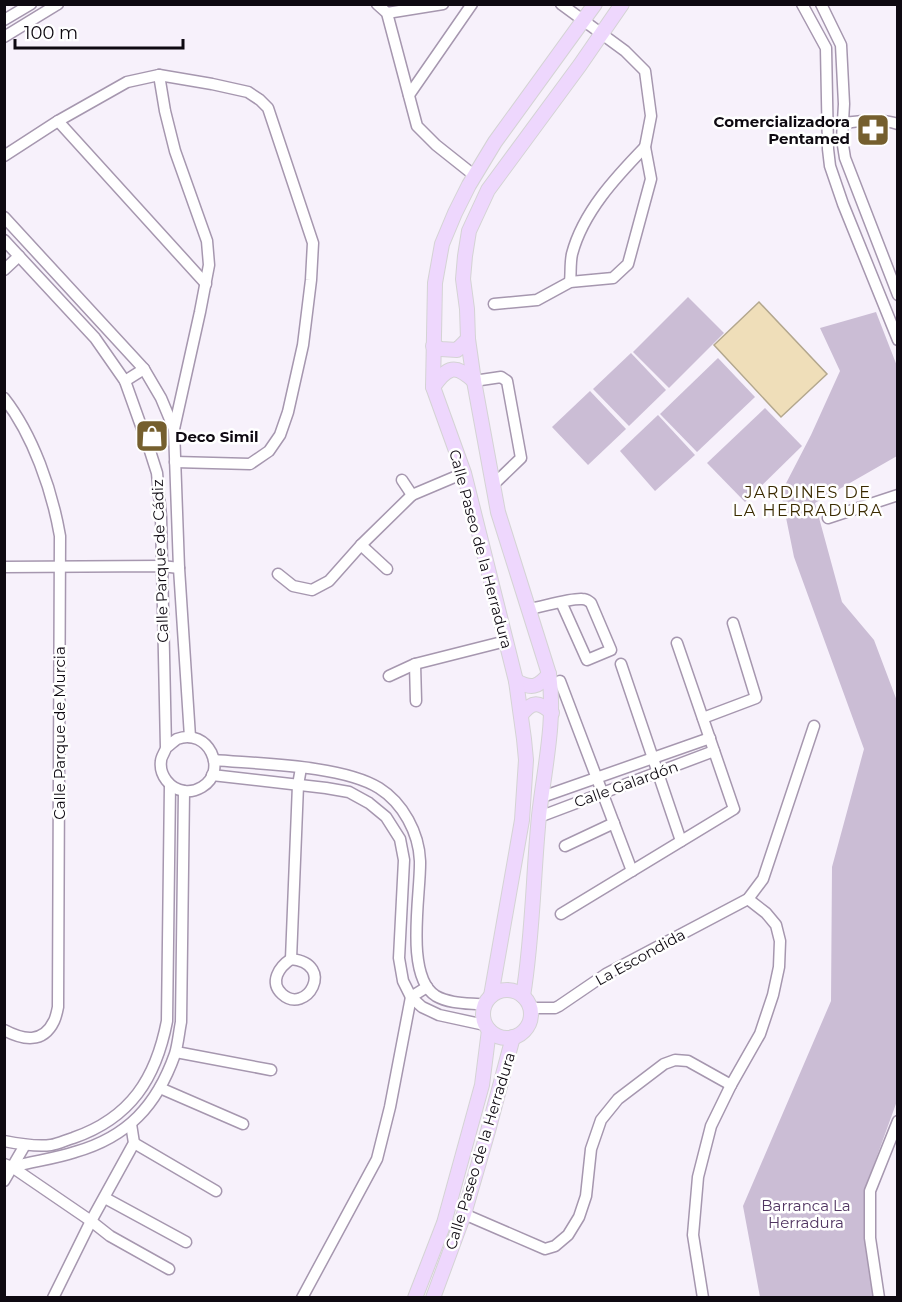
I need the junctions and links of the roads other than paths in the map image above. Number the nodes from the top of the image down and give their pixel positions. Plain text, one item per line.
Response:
1 (31, 4) edge
2 (58, 4) edge
3 (377, 4) edge
4 (443, 4) edge
5 (472, 4) edge
6 (561, 4) edge
7 (595, 4) edge
8 (622, 4) edge
9 (802, 4) edge
10 (821, 4) edge
11 (387, 13) junction
12 (4, 20) edge
13 (584, 21) junction
14 (602, 33) junction
15 (4, 37) edge
16 (159, 75) junction
17 (409, 95) junction
18 (58, 121) junction
19 (843, 123) junction
20 (897, 124) edge
21 (645, 147) junction
22 (4, 156) edge
23 (475, 176) junction
24 (860, 197) junction
25 (843, 204) junction
26 (4, 217) edge
27 (4, 240) edge
28 (20, 256) junction
29 (4, 270) edge
30 (570, 282) junction
31 (206, 284) junction
32 (897, 295) edge
33 (494, 304) dead end
34 (468, 339) junction
35 (897, 340) edge
36 (433, 346) junction
37 (144, 369) junction
38 (124, 381) junction
39 (474, 381) junction
40 (433, 387) junction
41 (4, 398) edge
42 (174, 429) junction
43 (175, 462) junction
44 (464, 473) junction
45 (402, 480) dead end
46 (493, 485) junction
47 (412, 495) junction
48 (897, 495) edge
49 (828, 518) dead end
50 (361, 545) junction
51 (162, 566) junction
52 (4, 567) edge
53 (60, 567) junction
54 (178, 568) junction
55 (387, 569) dead end
56 (278, 574) dead end
57 (561, 602) junction
58 (529, 609) junction
59 (733, 623) dead end
60 (506, 641) junction
61 (677, 642) dead end
62 (415, 664) junction
63 (621, 664) dead end
64 (389, 676) dead end
65 (555, 678) junction
66 (516, 681) junction
67 (416, 701) dead end
68 (552, 712) junction
69 (521, 715) junction
70 (703, 718) junction
71 (814, 726) dead end
72 (190, 737) junction
73 (710, 738) junction
74 (166, 748) junction
75 (714, 752) junction
76 (653, 758) junction
77 (214, 760) junction
78 (301, 768) junction
79 (658, 772) junction
80 (212, 775) junction
81 (597, 778) junction
82 (170, 785) junction
83 (298, 785) junction
84 (184, 791) junction
85 (602, 792) junction
86 (542, 797) junction
87 (539, 817) junction
88 (614, 823) junction
89 (681, 841) junction
90 (565, 846) dead end
91 (632, 871) junction
92 (748, 899) junction
93 (561, 914) dead end
94 (291, 959) dead end
95 (427, 987) junction
96 (411, 997) junction
97 (488, 1000) junction
98 (527, 1002) junction
99 (487, 1027) junction
100 (4, 1030) edge
101 (513, 1037) junction
102 (176, 1052) junction
103 (271, 1070) dead end
104 (731, 1085) junction
105 (160, 1088) junction
106 (897, 1121) edge
107 (131, 1124) junction
108 (243, 1124) dead end
109 (4, 1142) edge
110 (134, 1143) junction
111 (25, 1145) junction
112 (8, 1165) edge
113 (4, 1181) edge
114 (216, 1191) dead end
115 (105, 1198) junction
116 (464, 1214) junction
117 (92, 1221) junction
118 (186, 1242) dead end
119 (169, 1269) dead end
120 (53, 1298) edge
121 (302, 1298) edge
122 (415, 1298) edge
123 (433, 1298) edge
124 (703, 1298) edge
125 (879, 1298) edge

1 - 12 street
2 - 15 street
3 - 11 street
4 - 11 street
5 - 17 street
6 - 13 street
7 - 13 main road, Calle Paseo de la Herradura
8 - 14 main road, Calle Paseo de la Herradura
9 - 25 street
10 - 19 street
11 - 17 street
13 - 14 street
13 - 23 main road, Calle Paseo de la Herradura
14 - 21 street
14 - 34 main road, Calle Paseo de la Herradura
16 - 18 street
16 - 31 street
16 - 43 street
17 - 23 street
18 - 22 street
18 - 31 street
19 - 20 street
19 - 24 street
21 - 30 street
21 - 30 street
23 - 36 main road, Calle Paseo de la Herradura
24 - 25 street
24 - 32 street
25 - 35 street
26 - 37 street, Calle Parque de Cádiz
27 - 28 street, Calle Parque de Cádiz
28 - 29 street
28 - 38 street, Calle Parque de Cádiz
30 - 33 street
31 - 42 street
34 - 36 main road
34 - 39 main road, Calle Paseo de la Herradura
36 - 40 main road, Calle Paseo de la Herradura
37 - 38 street
37 - 42 street, Calle Parque de Cádiz
38 - 51 street, Calle Parque de Cádiz
39 - 40 main road
39 - 46 main road, Calle Paseo de la Herradura
39 - 46 street
40 - 44 main road, Calle Paseo de la Herradura
41 - 53 street, Calle Parque de Murcia
42 - 43 street, Calle Parque de Cádiz
43 - 54 street, Calle Parque de Cádiz
44 - 47 street
44 - 60 main road, Calle Paseo de la Herradura
45 - 47 street
46 - 58 main road, Calle Paseo de la Herradura
47 - 50 street
48 - 49 street
50 - 55 street
50 - 56 street
51 - 53 street
51 - 54 street
51 - 74 street, Calle Parque de Cádiz
52 - 53 street
53 - 100 street, Calle Parque de Murcia
54 - 72 street, Calle Parque de Cádiz
57 - 57 street
57 - 58 street
58 - 65 main road, Calle Paseo de la Herradura
59 - 70 street
60 - 62 street
60 - 66 main road, Calle Paseo de la Herradura
61 - 70 street
62 - 64 street
62 - 67 street
63 - 76 street
65 - 66 main road
65 - 68 main road, Calle Paseo de la Herradura
65 - 81 street
66 - 69 main road, Calle Paseo de la Herradura
68 - 69 main road
68 - 86 main road, Calle Paseo de la Herradura
69 - 97 main road, Calle Paseo de la Herradura
70 - 73 street
71 - 92 street
72 - 74 street
72 - 77 street
73 - 75 street
73 - 76 street, Calle Galardón
74 - 82 street, Calle Parque de Cádiz
75 - 79 street, Calle Galardón
75 - 89 street
76 - 79 street
76 - 81 street, Calle Galardón
77 - 78 street
77 - 80 street
78 - 83 street
78 - 95 street
79 - 85 street, Calle Galardón
79 - 89 street
80 - 83 street
80 - 84 street
81 - 85 street
81 - 86 street, Calle Galardón
82 - 84 street
82 - 111 street, Calle Parque de Cádiz
83 - 94 street
83 - 96 street
84 - 102 street
85 - 87 street, Calle Galardón
85 - 88 street
86 - 87 main road, Calle Paseo de la Herradura
87 - 98 main road, Calle Paseo de la Herradura
88 - 90 street
88 - 91 street
89 - 91 street
91 - 93 street
92 - 98 street, La Escondida
92 - 104 street
95 - 96 street
95 - 97 street
96 - 99 street
96 - 121 street
97 - 98 main road
97 - 99 main road
98 - 101 main road
99 - 101 main road
99 - 122 main road, Calle Paseo de la Herradura
101 - 116 main road, Calle Paseo de la Herradura
102 - 103 street
102 - 105 street
104 - 116 street
104 - 124 street
105 - 107 street
105 - 108 street
106 - 125 street
107 - 110 street
107 - 112 street
109 - 111 street, Calle Parque de Cádiz
110 - 114 street
110 - 115 street
111 - 112 street
112 - 113 street
112 - 117 street
115 - 117 street
115 - 118 street
116 - 123 main road, Calle Paseo de la Herradura
117 - 119 street
117 - 120 street

